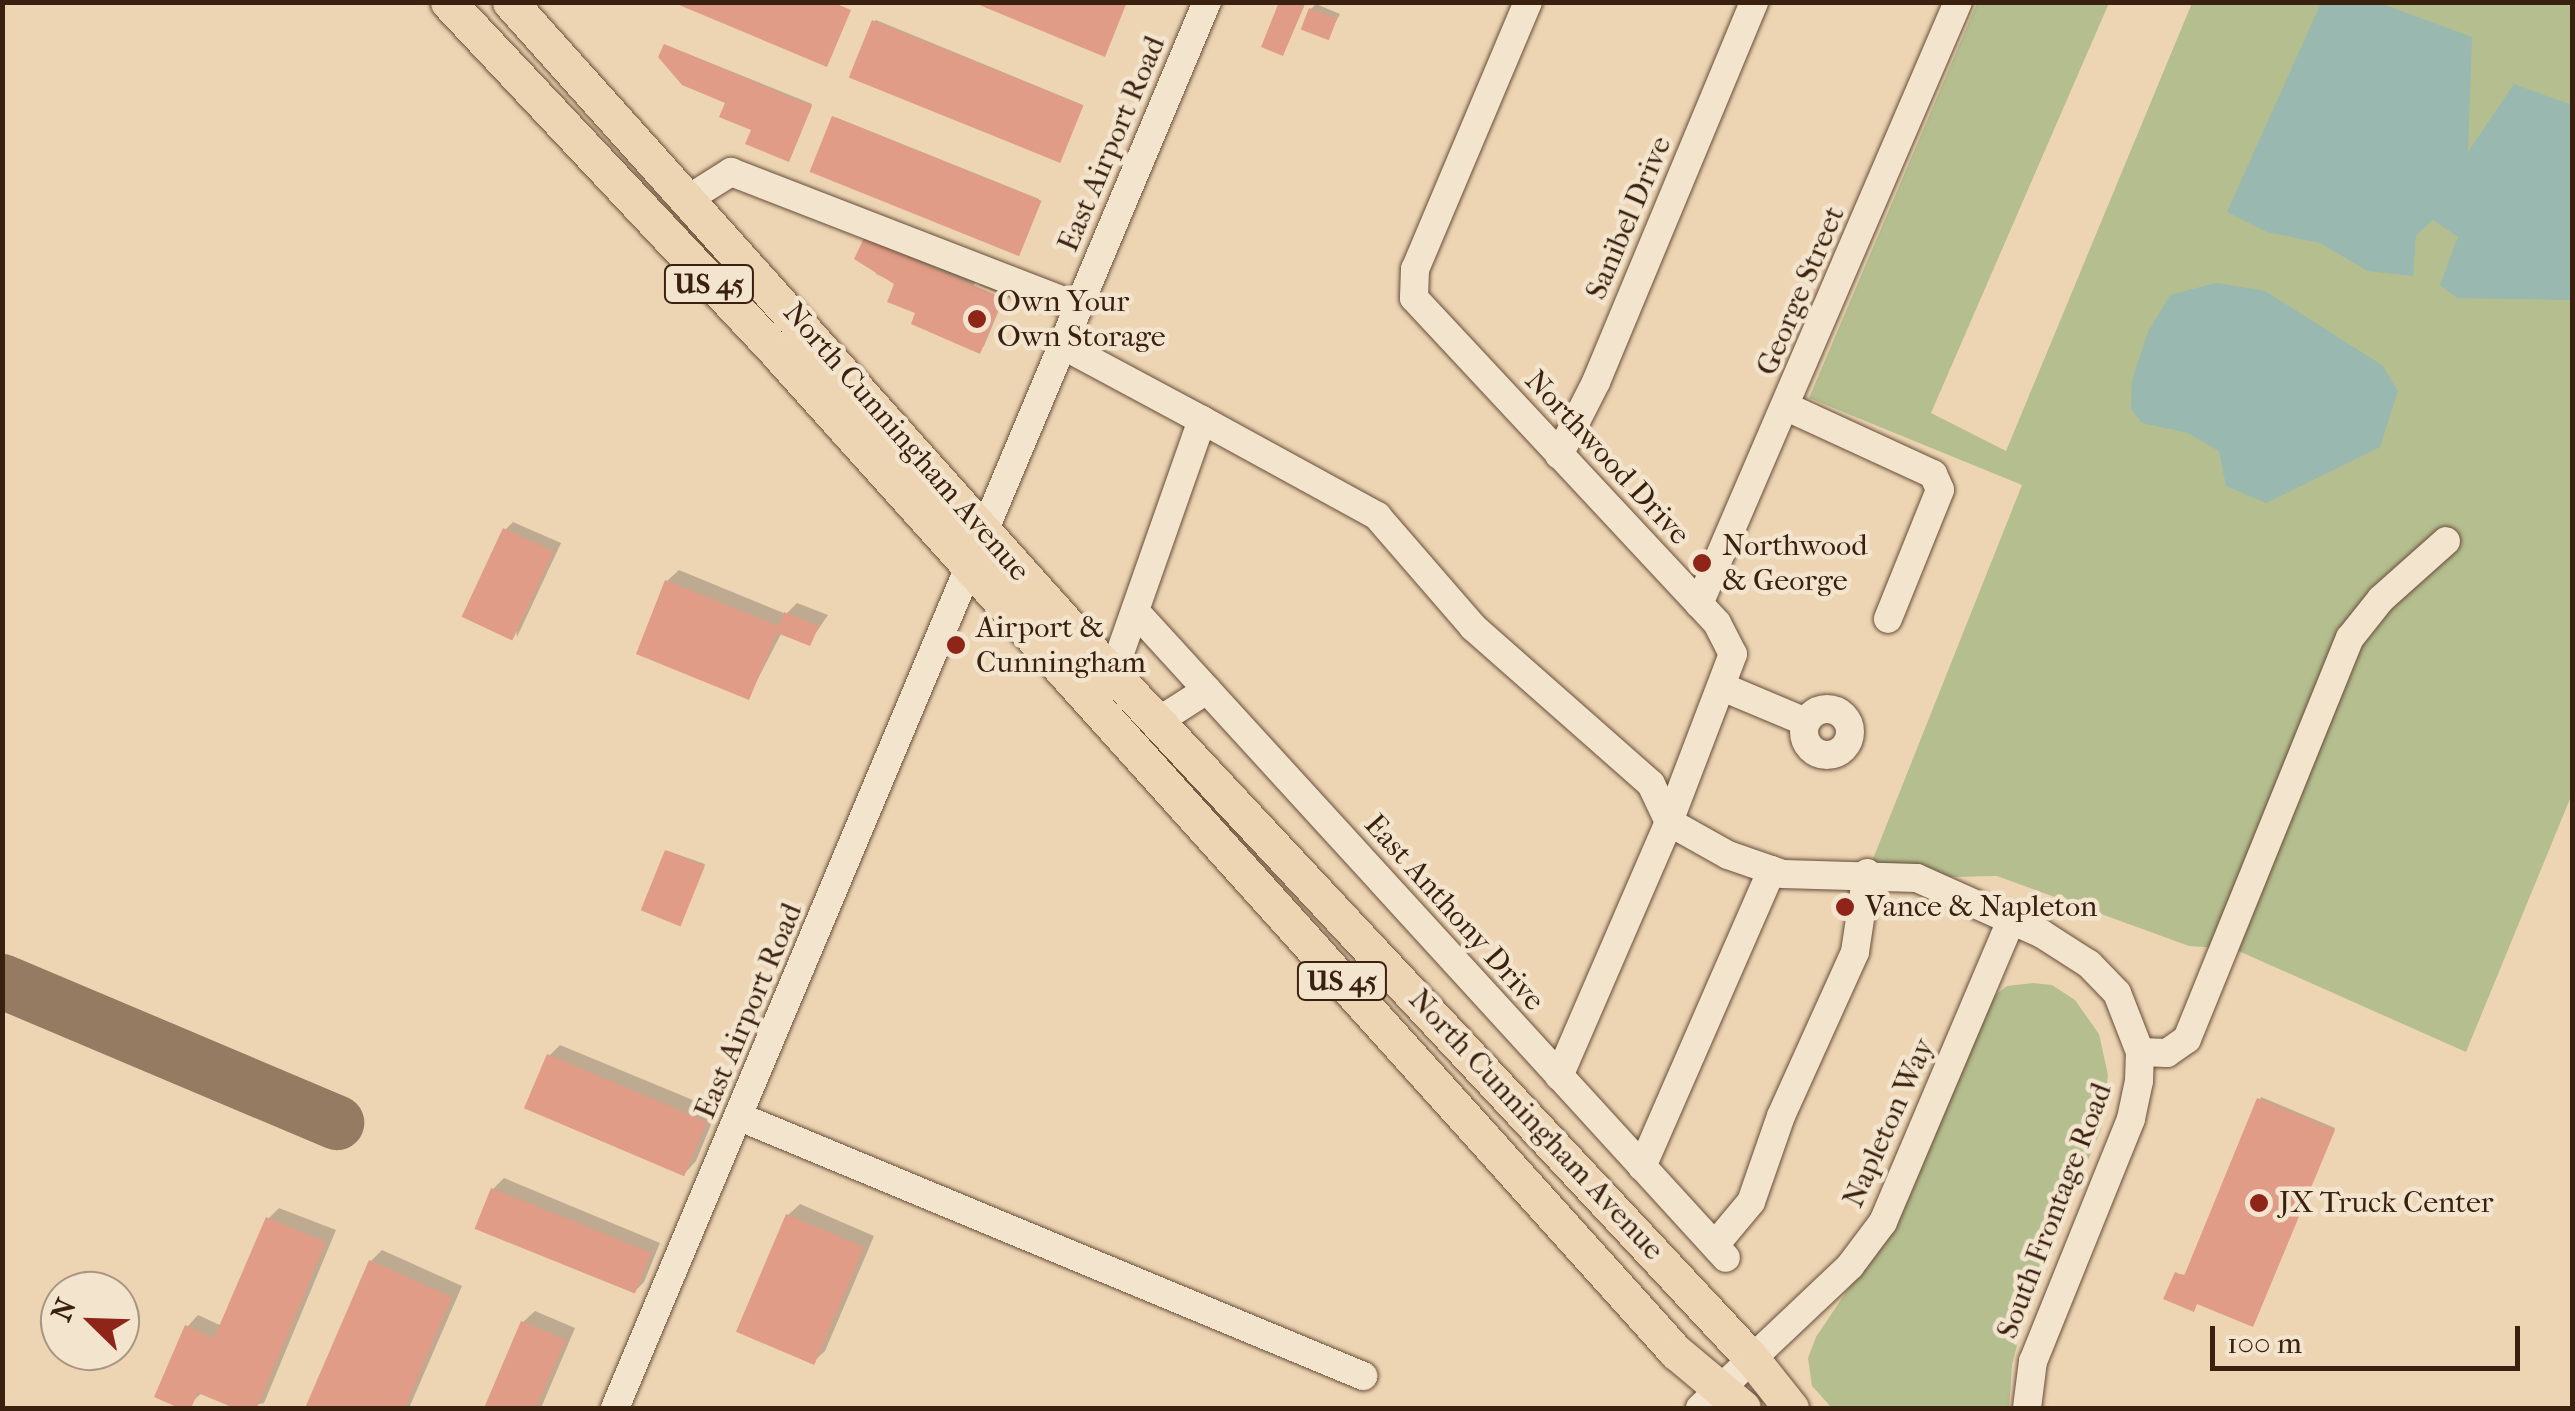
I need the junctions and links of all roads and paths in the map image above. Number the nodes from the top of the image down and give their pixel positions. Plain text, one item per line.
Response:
1 (448, 2) edge
2 (1207, 2) edge
3 (1528, 2) edge
4 (1754, 2) edge
5 (1958, 2) edge
6 (518, 12) edge
7 (492, 50) junction
8 (688, 198) junction
9 (1079, 307) junction
10 (1062, 345) junction
11 (1787, 407) junction
12 (1202, 420) junction
13 (1559, 455) junction
14 (984, 531) junction
15 (2446, 541) dead end
16 (969, 567) junction
17 (1699, 604) junction
18 (1135, 611) junction
19 (1888, 619) dead end
20 (1113, 673) junction
21 (1725, 688) junction
22 (1207, 690) junction
23 (1160, 720) junction
24 (1806, 722) dead end
25 (1670, 822) junction
26 (1772, 870) junction
27 (1867, 873) junction
28 (2012, 920) junction
29 (2140, 1052) junction
30 (1559, 1076) junction
31 (740, 1117) junction
32 (1642, 1166) junction
33 (1753, 1360) junction
34 (1362, 1376) dead end
35 (1722, 1401) edge
36 (615, 1408) edge
37 (1791, 1408) edge
38 (2027, 1408) edge

1 - 7 main road, North Cunningham Avenue / US 45
2 - 9 street, East Airport Road
3 - 13 street, Northwood Drive
4 - 13 street, Sanibel Drive
5 - 11 street, George Street
6 - 7 street
6 - 8 main road, North Cunningham Avenue / US 45
7 - 16 main road, North Cunningham Avenue / US 45
8 - 9 street
8 - 14 main road, North Cunningham Avenue / US 45
9 - 10 street, East Airport Road
10 - 12 street
10 - 14 street, East Airport Road
11 - 17 street, George Street
11 - 19 street
12 - 18 street
12 - 25 street
13 - 17 street, Northwood Drive
14 - 16 street, East Airport Road
14 - 20 main road, North Cunningham Avenue / US 45
15 - 29 street
16 - 31 street, East Airport Road
16 - 35 main road, North Cunningham Avenue / US 45
17 - 21 street, Northwood Drive
18 - 20 street
18 - 22 street, East Anthony Drive
20 - 23 main road, North Cunningham Avenue / US 45
21 - 24 street
21 - 25 street, Northwood Drive
22 - 23 street
22 - 30 street, East Anthony Drive
23 - 33 main road, North Cunningham Avenue / US 45
25 - 26 street, South Frontage Road
25 - 30 street, Northwood Drive
26 - 27 street, South Frontage Road
26 - 32 street
27 - 28 street, South Frontage Road
27 - 32 street, East Anthony Drive
28 - 29 street, South Frontage Road
28 - 33 street, Napleton Way
29 - 38 street, South Frontage Road
30 - 32 street, East Anthony Drive
31 - 34 street
31 - 36 street, East Airport Road
33 - 35 street, Napleton Way
33 - 37 main road, North Cunningham Avenue / US 45

